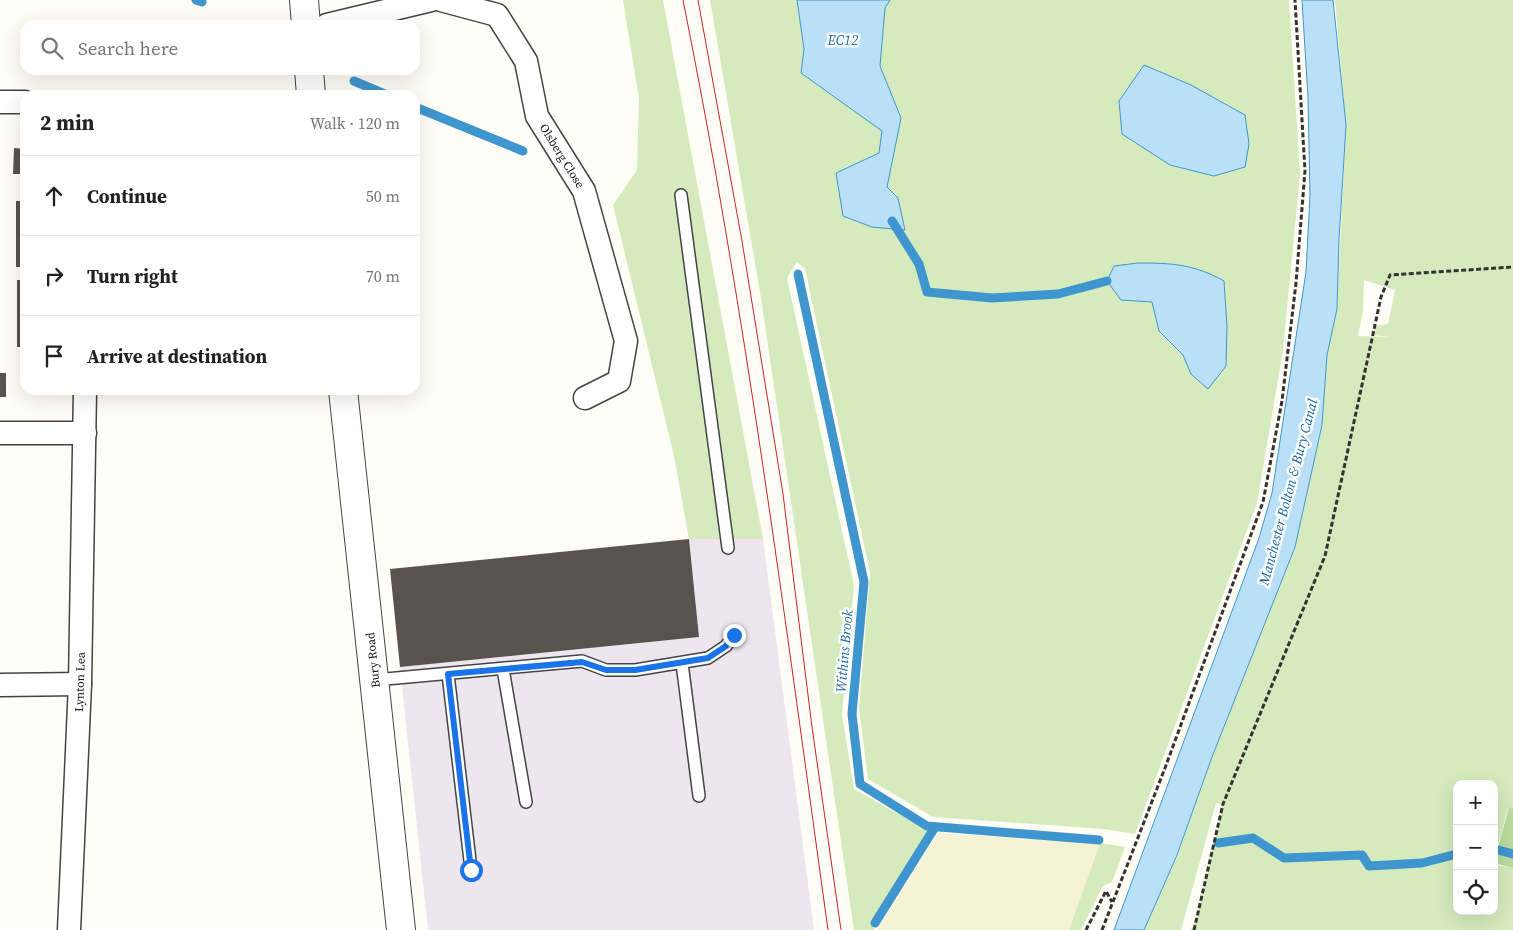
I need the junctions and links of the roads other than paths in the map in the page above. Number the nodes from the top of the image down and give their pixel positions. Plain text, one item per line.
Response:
1 (304, 0) edge
2 (431, 0) edge
3 (441, 0) edge
4 (306, 20) edge
5 (348, 20) edge
6 (310, 75) edge
7 (311, 90) edge
8 (0, 102) edge
9 (20, 102) edge
10 (681, 196) dead end
11 (85, 395) edge
12 (344, 395) edge
13 (585, 398) dead end
14 (0, 433) edge
15 (85, 433) junction
16 (728, 548) dead end
17 (734, 635) dead end
18 (682, 663) junction
19 (503, 668) junction
20 (448, 674) junction
21 (375, 680) junction
22 (0, 684) edge
23 (80, 684) junction
24 (699, 796) dead end
25 (526, 802) dead end
26 (471, 870) dead end
27 (69, 930) edge
28 (400, 930) edge

1 - 4 street
2 - 5 street
3 - 13 street, Olsberg Close
6 - 7 street
8 - 9 street
10 - 16 lane
11 - 15 street, Lynton Lea
12 - 21 street, Bury Road
14 - 15 street
15 - 23 street, Lynton Lea
17 - 18 lane
18 - 19 lane
18 - 24 lane
19 - 20 lane
19 - 25 lane
20 - 21 lane
20 - 26 lane
21 - 28 street, Bury Road
22 - 23 street
23 - 27 street, Lynton Lea

